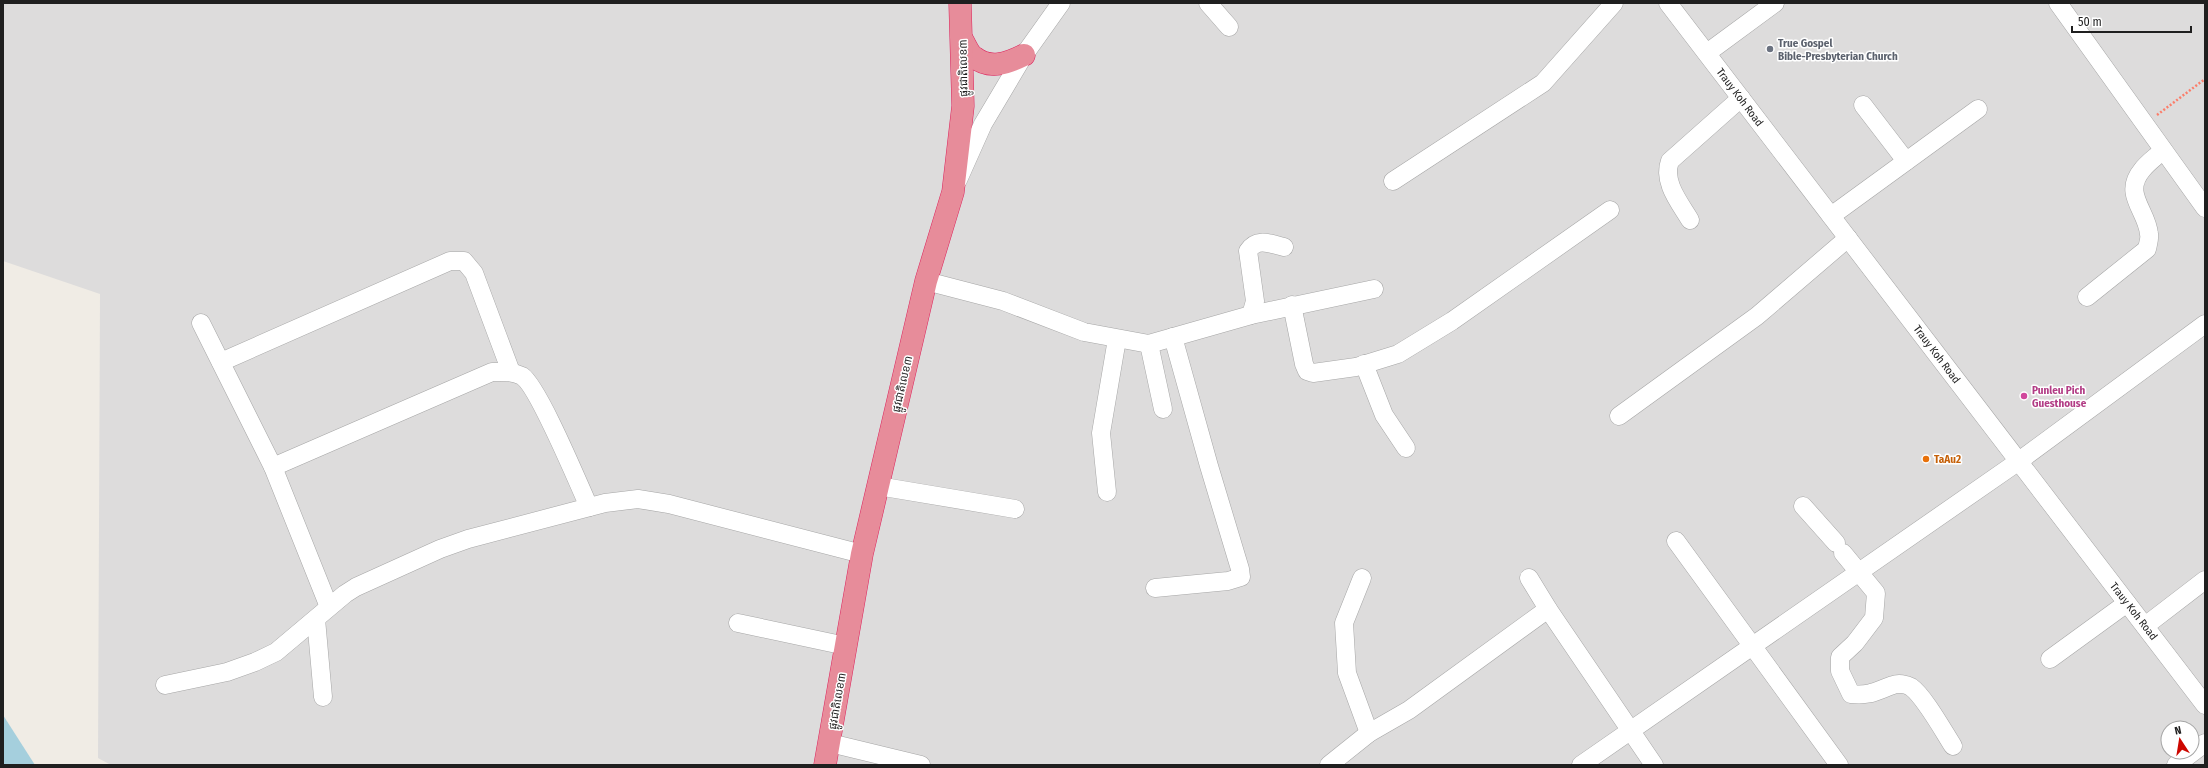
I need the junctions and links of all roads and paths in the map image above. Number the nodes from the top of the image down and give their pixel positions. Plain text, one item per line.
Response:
1 (960, 3) edge
2 (1061, 3) edge
3 (1208, 3) edge
4 (1614, 3) edge
5 (1668, 3) edge
6 (1775, 3) edge
7 (2058, 3) edge
8 (1229, 27) dead end
9 (963, 41) junction
10 (1706, 53) junction
11 (1024, 55) junction
12 (2205, 79) edge
13 (1741, 98) junction
14 (1864, 104) dead end
15 (1978, 109) dead end
16 (2143, 125) junction
17 (2162, 150) junction
18 (1906, 161) junction
19 (1393, 181) dead end
20 (953, 192) junction
21 (2205, 208) edge
22 (1610, 210) dead end
23 (1831, 216) junction
24 (1690, 220) dead end
25 (1848, 238) junction
26 (1284, 247) dead end
27 (926, 282) junction
28 (1374, 289) dead end
29 (2087, 297) dead end
30 (1292, 306) junction
31 (1251, 315) junction
32 (202, 324) dead end
33 (2205, 324) edge
34 (1173, 337) junction
35 (1117, 339) junction
36 (1149, 344) junction
37 (221, 362) junction
38 (1364, 364) junction
39 (511, 372) junction
40 (1163, 408) dead end
41 (1619, 416) dead end
42 (1406, 448) dead end
43 (2018, 461) junction
44 (273, 467) junction
45 (878, 486) junction
46 (1107, 492) dead end
47 (1803, 506) dead end
48 (589, 507) junction
49 (1016, 510) dead end
50 (1676, 541) dead end
51 (862, 554) junction
52 (1860, 571) junction
53 (1362, 578) dead end
54 (1529, 578) dead end
55 (2205, 580) edge
56 (1155, 588) dead end
57 (2127, 603) junction
58 (329, 607) junction
59 (1548, 609) junction
60 (316, 619) junction
61 (738, 623) dead end
62 (2145, 626) junction
63 (1750, 645) junction
64 (846, 646) junction
65 (2050, 659) dead end
66 (165, 685) dead end
67 (323, 697) dead end
68 (2205, 705) edge
69 (1630, 730) junction
70 (1369, 733) junction
71 (2205, 743) edge
72 (830, 744) junction
73 (1952, 746) dead end
74 (825, 765) edge
75 (921, 765) edge
76 (1329, 765) edge
77 (1581, 765) edge
78 (1654, 765) edge
79 (1839, 765) edge
80 (2176, 765) edge

1 - 9 highway, ផ្លូវជាតិលេខ៣
2 - 11 street
3 - 8 street
4 - 19 street
5 - 10 street, Trauy Koh Road
6 - 10 street
7 - 16 street
9 - 11 highway
9 - 20 highway, ផ្លូវជាតិលេខ៣
10 - 13 street, Trauy Koh Road
11 - 20 street
12 - 16 path
13 - 23 street, Trauy Koh Road
13 - 24 street
14 - 18 street
15 - 18 street
16 - 17 street
17 - 21 street
17 - 29 street
18 - 23 street
20 - 27 highway, ផ្លូវជាតិលេខ៣
22 - 38 street
23 - 25 street, Trauy Koh Road
25 - 41 street
25 - 43 street, Trauy Koh Road
26 - 31 street
27 - 35 street
27 - 45 highway, ផ្លូវជាតិលេខ៣
28 - 30 street
30 - 31 street
30 - 38 street
31 - 34 street
32 - 37 street
33 - 43 street
34 - 36 street
34 - 56 street
35 - 36 street
35 - 46 street
36 - 40 street
37 - 39 street
37 - 44 street
38 - 42 street
39 - 44 street
39 - 48 street
43 - 52 street
43 - 57 street, Trauy Koh Road
44 - 58 street
45 - 49 street
45 - 51 highway, ផ្លូវជាតិលេខ៣
47 - 52 street
48 - 51 street
48 - 58 street
50 - 63 street
51 - 64 highway, ផ្លូវជាតិលេខ៣
52 - 63 street
52 - 73 street
53 - 70 street
54 - 59 street
55 - 62 street
57 - 62 street, Trauy Koh Road
57 - 65 street
58 - 60 street
59 - 69 street
59 - 70 street
60 - 66 street
60 - 67 street
61 - 64 street
62 - 68 street, Trauy Koh Road
63 - 69 street
63 - 79 street
64 - 72 highway, ផ្លូវជាតិលេខ៣
69 - 77 street
69 - 78 street
70 - 76 street
71 - 80 street
72 - 74 highway, ផ្លូវជាតិលេខ៣
72 - 75 street

